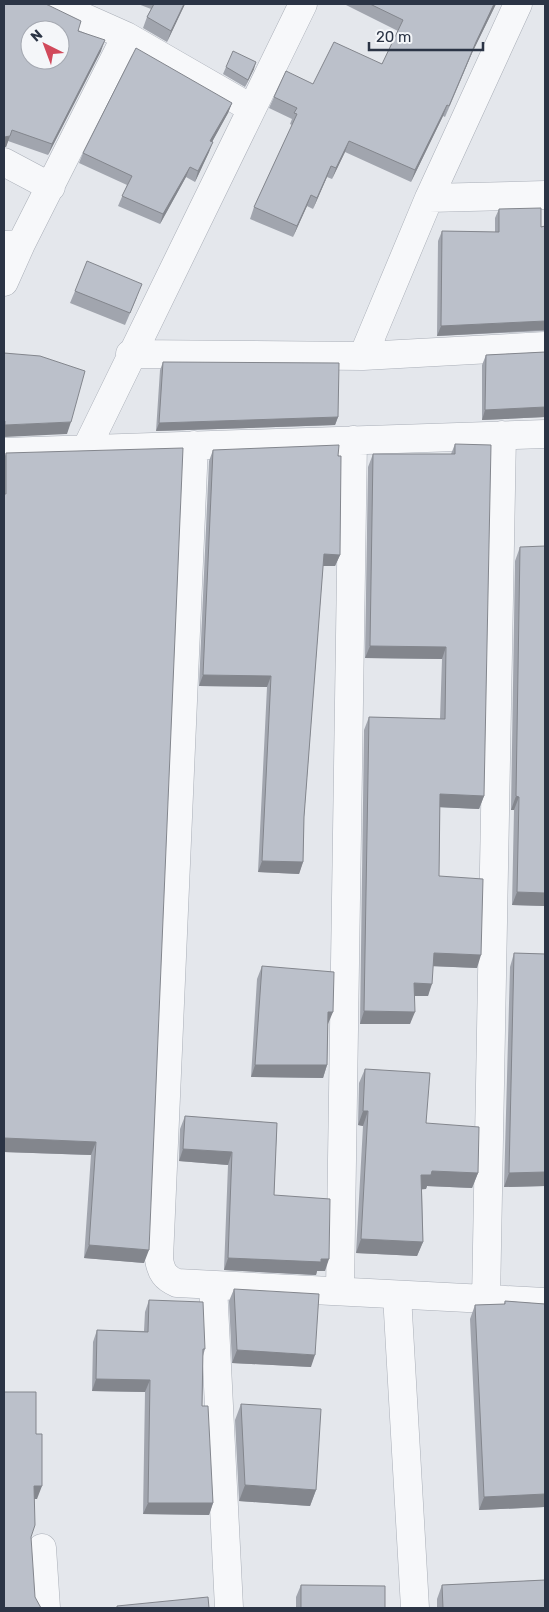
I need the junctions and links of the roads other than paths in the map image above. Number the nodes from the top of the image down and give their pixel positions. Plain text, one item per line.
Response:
1 (54, 4) edge
2 (302, 4) edge
3 (518, 4) edge
4 (126, 36) junction
5 (252, 108) junction
6 (4, 162) edge
7 (51, 187) junction
8 (545, 195) edge
9 (429, 198) junction
10 (13, 244) edge
11 (4, 282) edge
12 (545, 346) edge
13 (130, 354) junction
14 (363, 356) junction
15 (545, 434) edge
16 (502, 435) junction
17 (353, 440) junction
18 (194, 444) junction
19 (87, 447) junction
20 (4, 452) edge
21 (213, 1285) junction
22 (340, 1291) junction
23 (397, 1295) junction
24 (486, 1301) junction
25 (545, 1302) edge
26 (42, 1548) dead end
27 (46, 1608) edge
28 (229, 1608) edge
29 (415, 1608) edge

1 - 4 street
2 - 5 street
3 - 9 street
4 - 5 street
4 - 7 street
5 - 13 street
6 - 7 street
7 - 10 street
8 - 9 street
9 - 14 street
10 - 11 street
12 - 14 street
13 - 14 street
13 - 19 street
15 - 16 street
16 - 17 street
16 - 24 street
17 - 18 street
17 - 22 street
18 - 19 street
18 - 21 street
19 - 20 street
21 - 22 street
21 - 28 street
22 - 23 street
23 - 24 street
23 - 29 street
24 - 25 street
26 - 27 street

